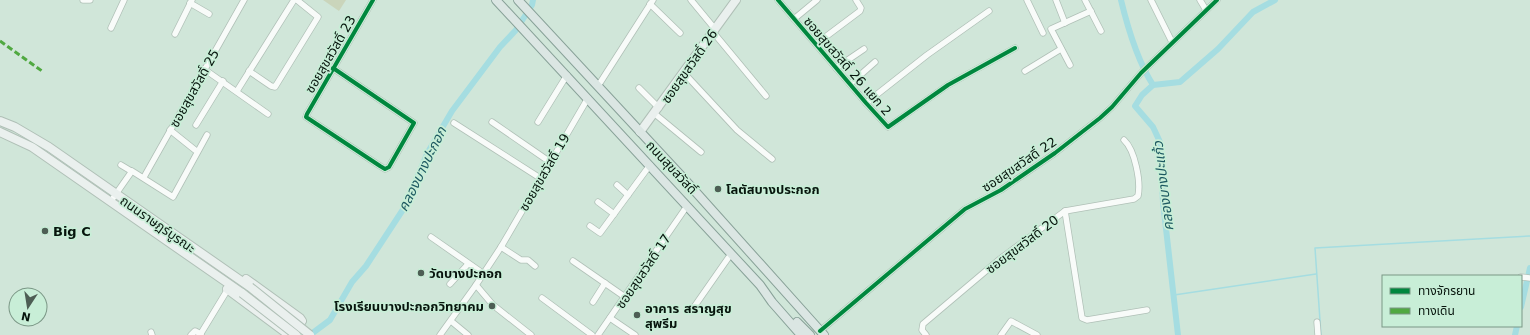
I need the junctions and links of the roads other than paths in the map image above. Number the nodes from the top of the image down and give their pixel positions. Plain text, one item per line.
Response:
1 (84, 0) edge
2 (90, 0) edge
3 (124, 0) edge
4 (244, 0) edge
5 (294, 0) edge
6 (297, 0) edge
7 (373, 0) edge
8 (496, 0) edge
9 (691, 0) edge
10 (736, 0) edge
11 (778, 0) edge
12 (817, 0) edge
13 (856, 0) edge
14 (1026, 0) edge
15 (1056, 0) edge
16 (1085, 0) edge
17 (1151, 0) edge
18 (1200, 0) edge
19 (1217, 0) edge
20 (519, 1) edge
21 (191, 2) edge
22 (652, 2) edge
23 (1206, 10) junction
24 (989, 11) dead end
25 (1091, 11) junction
26 (209, 14) dead end
27 (794, 18) junction
28 (1064, 23) junction
29 (111, 28) dead end
30 (714, 31) junction
31 (1101, 31) dead end
32 (680, 33) dead end
33 (1043, 33) dead end
34 (175, 34) dead end
35 (1172, 42) junction
36 (816, 44) junction
37 (1015, 48) dead end
38 (864, 49) dead end
39 (1061, 49) junction
40 (874, 62) dead end
41 (1070, 65) dead end
42 (333, 68) junction
43 (836, 68) junction
44 (204, 69) junction
45 (249, 71) junction
46 (1025, 71) dead end
47 (684, 73) junction
48 (567, 75) junction
49 (223, 82) junction
50 (850, 84) junction
51 (598, 86) junction
52 (639, 88) dead end
53 (237, 91) junction
54 (766, 96) dead end
55 (588, 98) junction
56 (866, 103) junction
57 (657, 111) junction
58 (268, 114) dead end
59 (0, 121) edge
60 (492, 122) dead end
61 (538, 122) dead end
62 (454, 123) dead end
63 (196, 125) dead end
64 (170, 130) junction
65 (0, 132) edge
66 (640, 132) junction
67 (207, 135) dead end
68 (1124, 140) dead end
69 (196, 150) dead end
70 (702, 152) dead end
71 (772, 159) dead end
72 (550, 162) junction
73 (650, 164) junction
74 (121, 165) dead end
75 (131, 171) junction
76 (144, 177) junction
77 (540, 178) junction
78 (617, 186) dead end
79 (628, 195) junction
80 (113, 198) junction
81 (598, 202) dead end
82 (686, 206) junction
83 (1066, 212) junction
84 (614, 214) junction
85 (590, 226) dead end
86 (431, 237) dead end
87 (501, 247) junction
88 (731, 254) junction
89 (205, 257) junction
90 (573, 261) dead end
91 (468, 264) junction
92 (535, 266) dead end
93 (484, 274) junction
94 (217, 275) junction
95 (605, 283) junction
96 (450, 284) dead end
97 (476, 285) junction
98 (228, 289) junction
99 (764, 289) junction
100 (625, 297) junction
101 (542, 298) dead end
102 (593, 302) dead end
103 (694, 307) dead end
104 (1147, 310) dead end
105 (610, 318) junction
106 (451, 321) junction
107 (1317, 322) dead end
108 (822, 333) edge
109 (201, 334) edge
110 (191, 335) edge
111 (289, 335) edge
112 (292, 335) edge
113 (296, 335) edge
114 (310, 335) edge
115 (440, 335) edge
116 (468, 335) edge
117 (531, 335) edge
118 (592, 335) edge
119 (598, 335) edge
120 (635, 335) edge
121 (802, 335) edge
122 (810, 335) edge
123 (926, 335) edge
124 (1001, 335) edge
125 (1036, 335) edge
126 (1318, 335) edge

1 - 2 street
3 - 29 street
4 - 44 street, ซอยสุขสวัสดิ์ 25
5 - 45 street
6 - 45 street
7 - 42 street, ซอยสุขสวัสดิ์ 23
8 - 48 main road, ถนนสุขสวัสดิ์
9 - 30 street
10 - 30 main road, ซอยสุขสวัสดิ์ 26
11 - 27 street, ซอยสุขสวัสดิ์ 26 แยก 2
12 - 27 street
13 - 36 street
14 - 33 street
15 - 28 street
16 - 25 street
17 - 35 street
18 - 23 street
19 - 23 street, ซอยสุขสวัสดิ์ 22
20 - 51 main road, ถนนสุขสวัสดิ์
21 - 26 street
21 - 34 street
22 - 32 street
22 - 51 street
23 - 35 street, ซอยสุขสวัสดิ์ 22
24 - 56 street
25 - 28 street
25 - 31 street
27 - 36 street, ซอยสุขสวัสดิ์ 26 แยก 2
28 - 39 street
30 - 47 main road, ซอยสุขสวัสดิ์ 26
30 - 54 street
35 - 108 street, ซอยสุขสวัสดิ์ 22
36 - 43 street, ซอยสุขสวัสดิ์ 26 แยก 2
37 - 56 street, ซอยสุขสวัสดิ์ 26 แยก 2
38 - 43 street
39 - 41 street
39 - 46 street
40 - 50 street
42 - 42 street, ซอยสุขสวัสดิ์ 23
43 - 50 street, ซอยสุขสวัสดิ์ 26 แยก 2
44 - 49 street
44 - 64 street, ซอยสุขสวัสดิ์ 25
45 - 53 street
47 - 57 main road, ซอยสุขสวัสดิ์ 26
47 - 71 street
48 - 55 main road, ถนนสุขสวัสดิ์
48 - 61 street
49 - 53 street
49 - 63 street
50 - 56 street, ซอยสุขสวัสดิ์ 26 แยก 2
51 - 66 main road, ถนนสุขสวัสดิ์
52 - 57 street
53 - 58 street
55 - 72 street, ซอยสุขสวัสดิ์ 19
55 - 73 main road, ถนนสุขสวัสดิ์
57 - 66 main road, ซอยสุขสวัสดิ์ 26
57 - 70 street
59 - 80 main road, ถนนราษฎร์บูรณะ
60 - 72 street
62 - 77 street
64 - 69 street
64 - 76 street, ซอยสุขสวัสดิ์ 25
65 - 80 main road, ถนนราษฎร์บูรณะ
66 - 108 main road, ถนนสุขสวัสดิ์
67 - 76 street
68 - 83 street, ซอยสุขสวัสดิ์ 20
72 - 77 street, ซอยสุขสวัสดิ์ 19
73 - 79 street
73 - 82 main road, ถนนสุขสวัสดิ์
74 - 75 street
75 - 76 street
75 - 80 street
77 - 87 street, ซอยสุขสวัสดิ์ 19
78 - 79 street
79 - 84 street
80 - 89 main road, ถนนราษฎร์บูรณะ
80 - 94 main road, ถนนราษฎร์บูรณะ
81 - 84 street
82 - 88 main road, ถนนสุขสวัสดิ์
82 - 100 street, ซอยสุขสวัสดิ์ 17
83 - 104 street
83 - 123 street, ซอยสุขสวัสดิ์ 20
84 - 85 street
86 - 91 street
87 - 92 street
87 - 93 street, ซอยสุขสวัสดิ์ 19
88 - 99 main road, ถนนสุขสวัสดิ์
88 - 103 street
89 - 112 main road
89 - 114 main road, ถนนราษฎร์บูรณะ, bridge
90 - 95 street
91 - 93 street
91 - 96 street
93 - 97 street, ซอยสุขสวัสดิ์ 19
94 - 98 main road
94 - 113 main road, ถนนราษฎร์บูรณะ, bridge
95 - 100 street
95 - 102 street
97 - 106 street, ซอยสุขสวัสดิ์ 19
97 - 117 street
98 - 109 street
98 - 111 main road
99 - 121 main road, ถนนสุขสวัสดิ์
99 - 122 main road
100 - 105 street, ซอยสุขสวัสดิ์ 17
101 - 118 street
105 - 119 street, ซอยสุขสวัสดิ์ 17
105 - 120 street
106 - 115 street, ซอยสุขสวัสดิ์ 19
106 - 116 street
107 - 126 street
109 - 110 street
124 - 125 street

